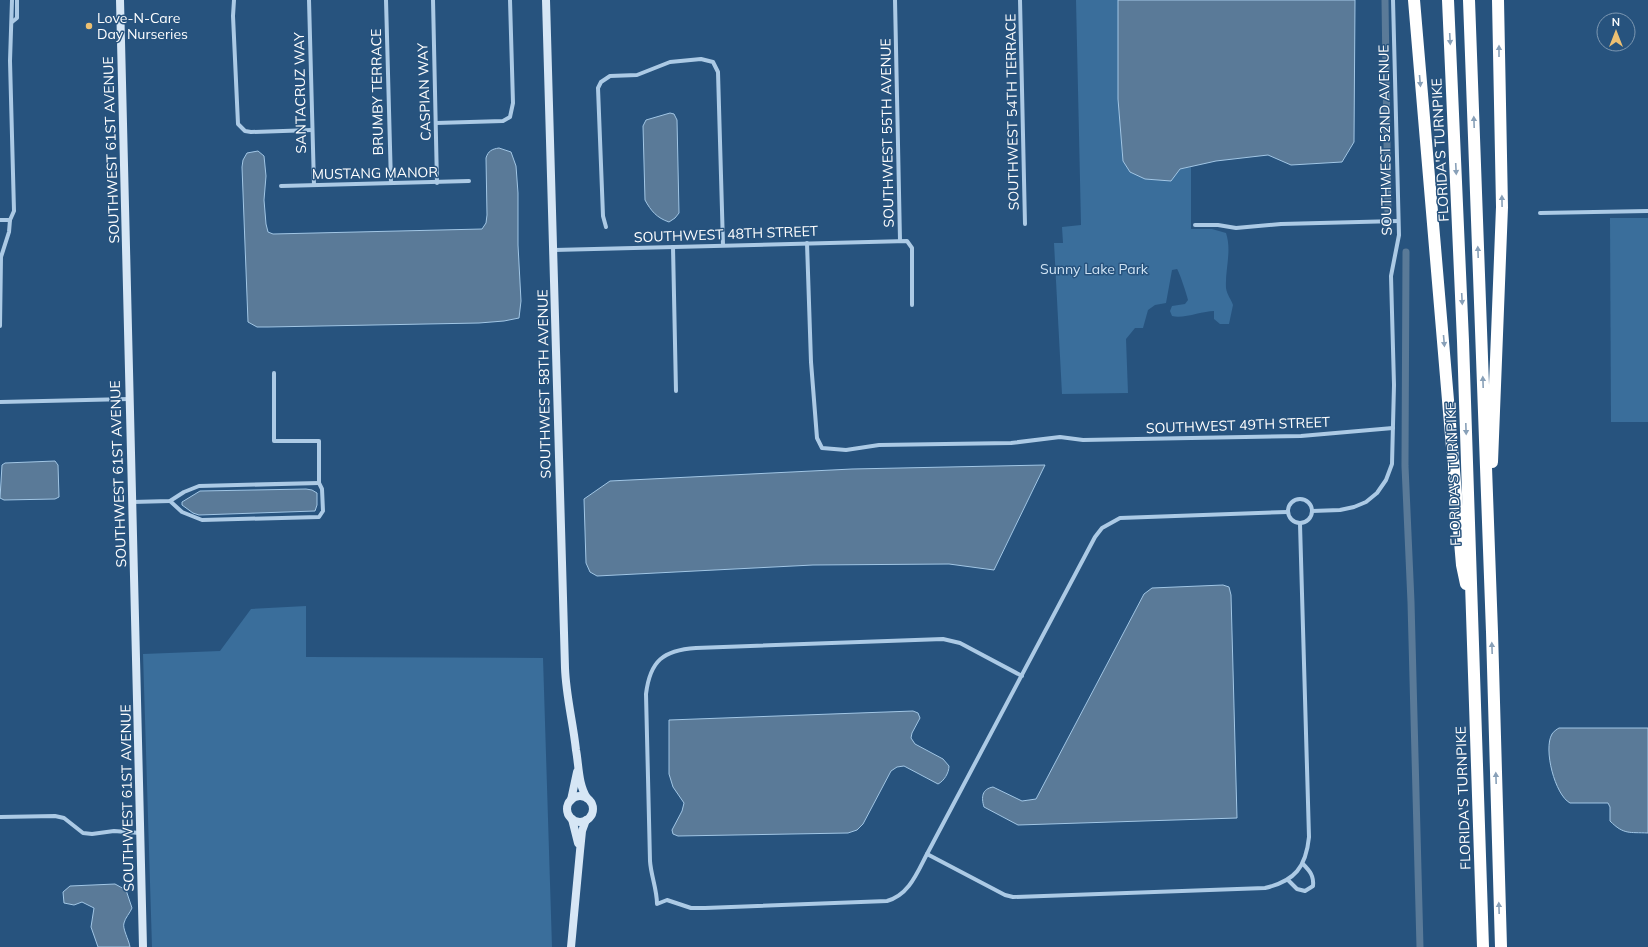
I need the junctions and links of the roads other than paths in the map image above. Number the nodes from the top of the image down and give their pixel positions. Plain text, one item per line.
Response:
1 (12, 0) edge
2 (17, 0) edge
3 (120, 0) edge
4 (234, 0) edge
5 (309, 0) edge
6 (386, 0) edge
7 (433, 0) edge
8 (510, 0) edge
9 (546, 0) edge
10 (895, 0) edge
11 (1020, 0) edge
12 (1393, 0) edge
13 (1414, 0) edge
14 (1448, 0) edge
15 (1469, 0) edge
16 (1498, 0) edge
17 (12, 22) junction
18 (436, 123) junction
19 (312, 130) junction
20 (469, 182) dead end
21 (437, 183) junction
22 (391, 184) junction
23 (281, 186) dead end
24 (314, 186) junction
25 (1648, 211) edge
26 (1540, 213) dead end
27 (0, 220) edge
28 (10, 220) junction
29 (1398, 221) junction
30 (1025, 224) dead end
31 (1195, 225) dead end
32 (606, 227) dead end
33 (900, 240) junction
34 (807, 243) junction
35 (723, 245) junction
36 (673, 247) junction
37 (554, 250) junction
38 (912, 305) dead end
39 (0, 326) edge
40 (274, 373) dead end
41 (676, 391) dead end
42 (129, 399) junction
43 (0, 402) edge
44 (1394, 428) junction
45 (319, 483) junction
46 (170, 501) junction
47 (132, 502) junction
48 (1487, 505) junction
49 (1312, 511) junction
50 (1287, 512) junction
51 (1300, 524) junction
52 (1473, 617) junction
53 (1022, 676) junction
54 (578, 767) junction
55 (587, 798) junction
56 (571, 800) junction
57 (0, 817) edge
58 (572, 819) junction
59 (586, 820) junction
60 (140, 833) junction
61 (580, 851) junction
62 (927, 854) junction
63 (1303, 864) junction
64 (1288, 880) junction
65 (143, 947) edge
66 (571, 947) edge
67 (1483, 947) edge
68 (1501, 947) edge

1 - 17 street
2 - 17 street
3 - 42 street, SOUTHWEST 61ST AVENUE
4 - 19 street
5 - 19 street, SANTACRUZ WAY
6 - 22 street, BRUMBY TERRACE
7 - 18 street, CASPIAN WAY
8 - 18 street
9 - 37 street, SOUTHWEST 58TH AVENUE
10 - 33 street, SOUTHWEST 55TH AVENUE
11 - 30 street, SOUTHWEST 54TH TERRACE
12 - 29 street, SOUTHWEST 52ND AVENUE
13 -> 52 highway
14 -> 52 highway, FLORIDA'S TURNPIKE
48 -> 15 highway
48 -> 16 highway
17 - 28 street
18 - 21 street, CASPIAN WAY
19 - 24 street, SANTACRUZ WAY
20 - 21 street, MUSTANG MANOR
21 - 22 street, MUSTANG MANOR
22 - 24 street, MUSTANG MANOR
23 - 24 street, MUSTANG MANOR
25 - 26 street
27 - 28 street
28 - 39 street
29 - 31 street
29 - 44 street, SOUTHWEST 52ND AVENUE
32 - 35 street
33 - 34 street, SOUTHWEST 48TH STREET
33 - 38 street, SOUTHWEST 55TH AVENUE
34 - 35 street, SOUTHWEST 48TH STREET
34 - 44 street, SOUTHWEST 49TH STREET
35 - 36 street, SOUTHWEST 48TH STREET
36 - 37 street, SOUTHWEST 48TH STREET
36 - 41 street
37 - 54 street, SOUTHWEST 58TH AVENUE
40 - 45 street
42 - 43 street
42 - 47 street, SOUTHWEST 61ST AVENUE
44 - 49 street, SOUTHWEST 52ND AVENUE
45 - 46 street
45 - 46 street
46 - 47 street
47 - 60 street, SOUTHWEST 61ST AVENUE
68 -> 48 highway
49 - 50 street
49 - 51 street
50 - 51 street
50 - 53 street
51 - 63 street
52 - 67 highway, FLORIDA'S TURNPIKE
53 - 62 street
53 - 62 street
54 - 55 street, SOUTHWEST 58TH AVENUE
54 - 56 street, SOUTHWEST 58TH AVENUE
55 - 56 street
55 - 59 street
56 - 58 street
57 - 60 street
58 - 59 street
58 - 61 street
59 - 61 street
60 - 65 street, SOUTHWEST 61ST AVENUE
61 - 66 street
62 - 64 street
63 - 64 street
63 - 64 street

